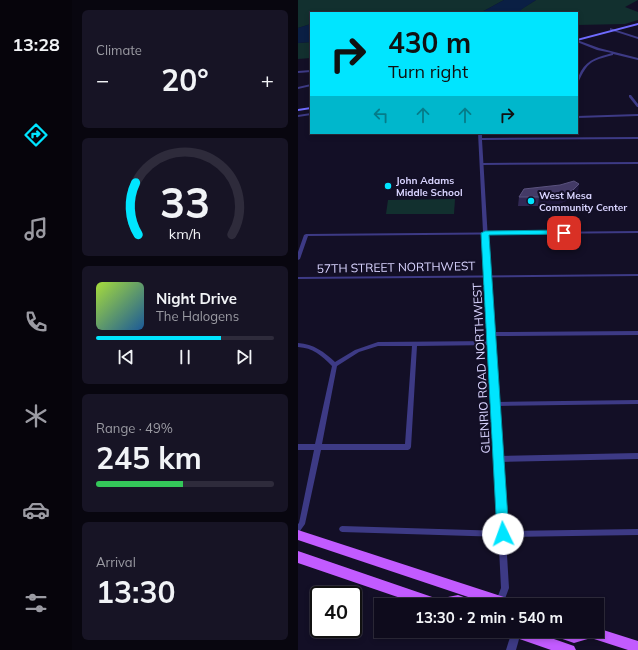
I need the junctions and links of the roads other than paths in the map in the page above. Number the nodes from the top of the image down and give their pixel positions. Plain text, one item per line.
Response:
1 (638, 23) edge
2 (613, 30) junction
3 (638, 38) edge
4 (578, 40) edge
5 (578, 40) edge
6 (613, 53) junction
7 (638, 59) edge
8 (310, 71) edge
9 (298, 72) edge
10 (578, 81) edge
11 (310, 85) edge
12 (298, 88) edge
13 (630, 96) dead end
14 (638, 106) edge
15 (310, 107) edge
16 (298, 109) edge
17 (310, 114) edge
18 (638, 115) edge
19 (298, 116) edge
20 (578, 117) edge
21 (480, 136) edge
22 (638, 138) edge
23 (638, 163) edge
24 (482, 164) junction
25 (638, 232) edge
26 (485, 233) junction
27 (298, 259) edge
28 (638, 275) edge
29 (488, 276) junction
30 (298, 278) edge
31 (638, 333) edge
32 (492, 334) junction
33 (492, 343) junction
34 (415, 344) junction
35 (298, 345) edge
36 (335, 365) junction
37 (638, 402) edge
38 (496, 404) junction
39 (298, 447) edge
40 (319, 447) junction
41 (638, 456) edge
42 (499, 459) junction
43 (298, 529) edge
44 (342, 529) dead end
45 (638, 532) edge
46 (503, 534) junction
47 (298, 535) edge
48 (298, 558) edge
49 (417, 598) edge
50 (483, 598) edge
51 (502, 598) edge
52 (604, 637) edge
53 (514, 638) edge
54 (536, 638) edge
55 (638, 647) edge
56 (511, 650) edge
57 (570, 650) edge

1 - 2 main road
2 - 3 street
2 - 4 main road
5 - 6 street
6 - 7 street
6 - 10 street
8 - 9 street
11 - 12 street
13 - 14 street
15 - 16 main road
17 - 19 street
18 - 20 street
21 - 22 street
21 - 24 street, GLENRIO ROAD NORTHWEST
23 - 24 street
24 - 26 street, GLENRIO ROAD NORTHWEST
25 - 26 street
26 - 27 street
26 - 29 street, GLENRIO ROAD NORTHWEST
28 - 29 street, 57TH STREET NORTHWEST
29 - 30 street, 57TH STREET NORTHWEST
29 - 32 street, GLENRIO ROAD NORTHWEST
31 - 32 street
32 - 33 street, GLENRIO ROAD NORTHWEST
33 - 34 street
33 - 38 street, GLENRIO ROAD NORTHWEST
34 - 36 street
34 - 40 street
35 - 36 street
36 - 40 street
37 - 38 street
38 - 42 street, GLENRIO ROAD NORTHWEST
39 - 40 street
40 - 43 street
41 - 42 street
42 - 46 street, GLENRIO ROAD NORTHWEST
44 - 46 street
45 - 46 street
46 - 51 street, GLENRIO ROAD NORTHWEST
47 - 50 main road
48 - 49 main road
52 - 55 main road
53 - 56 street
54 - 57 main road

